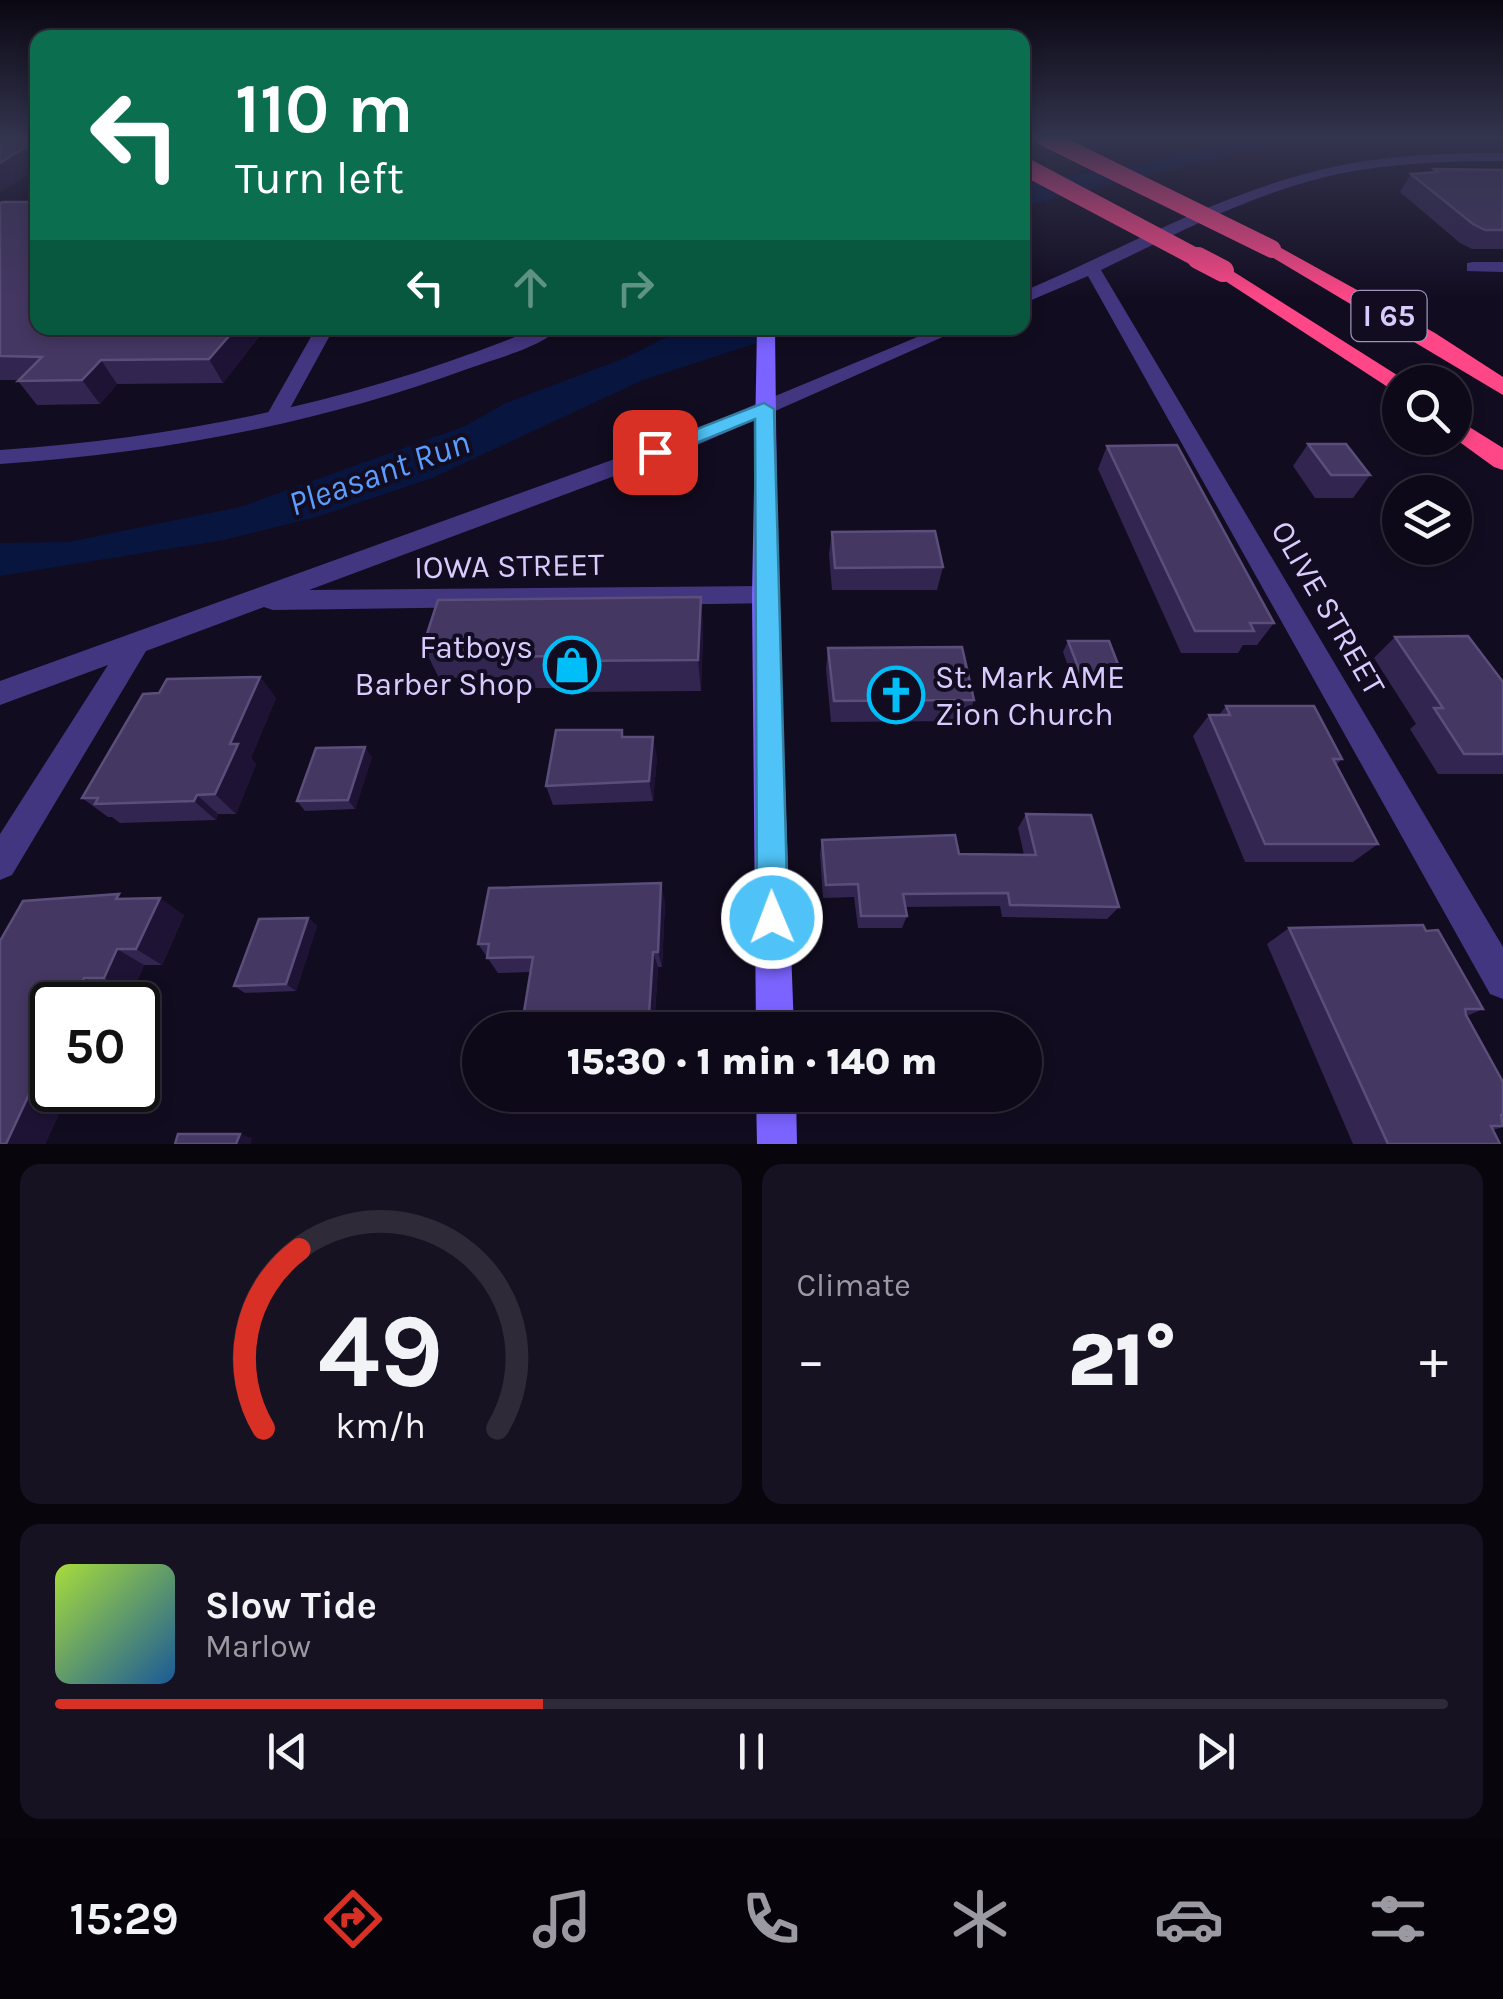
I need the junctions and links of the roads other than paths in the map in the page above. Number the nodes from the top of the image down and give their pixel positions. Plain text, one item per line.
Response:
1 (1073, 191) edge
2 (1161, 191) edge
3 (1272, 191) edge
4 (30, 204) edge
5 (0, 226) edge
6 (1473, 267) dead end
7 (1503, 267) edge
8 (1092, 269) junction
9 (1030, 295) edge
10 (321, 335) edge
11 (533, 335) edge
12 (766, 335) edge
13 (938, 335) edge
14 (1382, 376) edge
15 (1503, 388) edge
16 (764, 409) junction
17 (275, 418) junction
18 (1472, 438) edge
19 (0, 457) edge
20 (1503, 461) edge
21 (766, 596) junction
22 (253, 600) junction
23 (136, 644) junction
24 (0, 693) edge
25 (0, 864) edge
26 (1503, 981) edge
27 (774, 1012) edge
28 (776, 1112) edge
29 (777, 1144) edge

1 - 14 highway, I 65, bridge
2 - 15 highway, I 65, bridge
3 - 8 street
4 - 5 street
6 - 7 street
8 - 9 street
8 - 26 street, OLIVE STREET
10 - 17 street
11 - 17 street
12 - 16 main road
13 - 16 street
16 - 21 main road
16 - 22 street
17 - 19 street
18 - 20 highway
21 - 22 street, IOWA STREET
21 - 27 main road
22 - 23 street
23 - 24 street
23 - 25 street
28 - 29 main road

